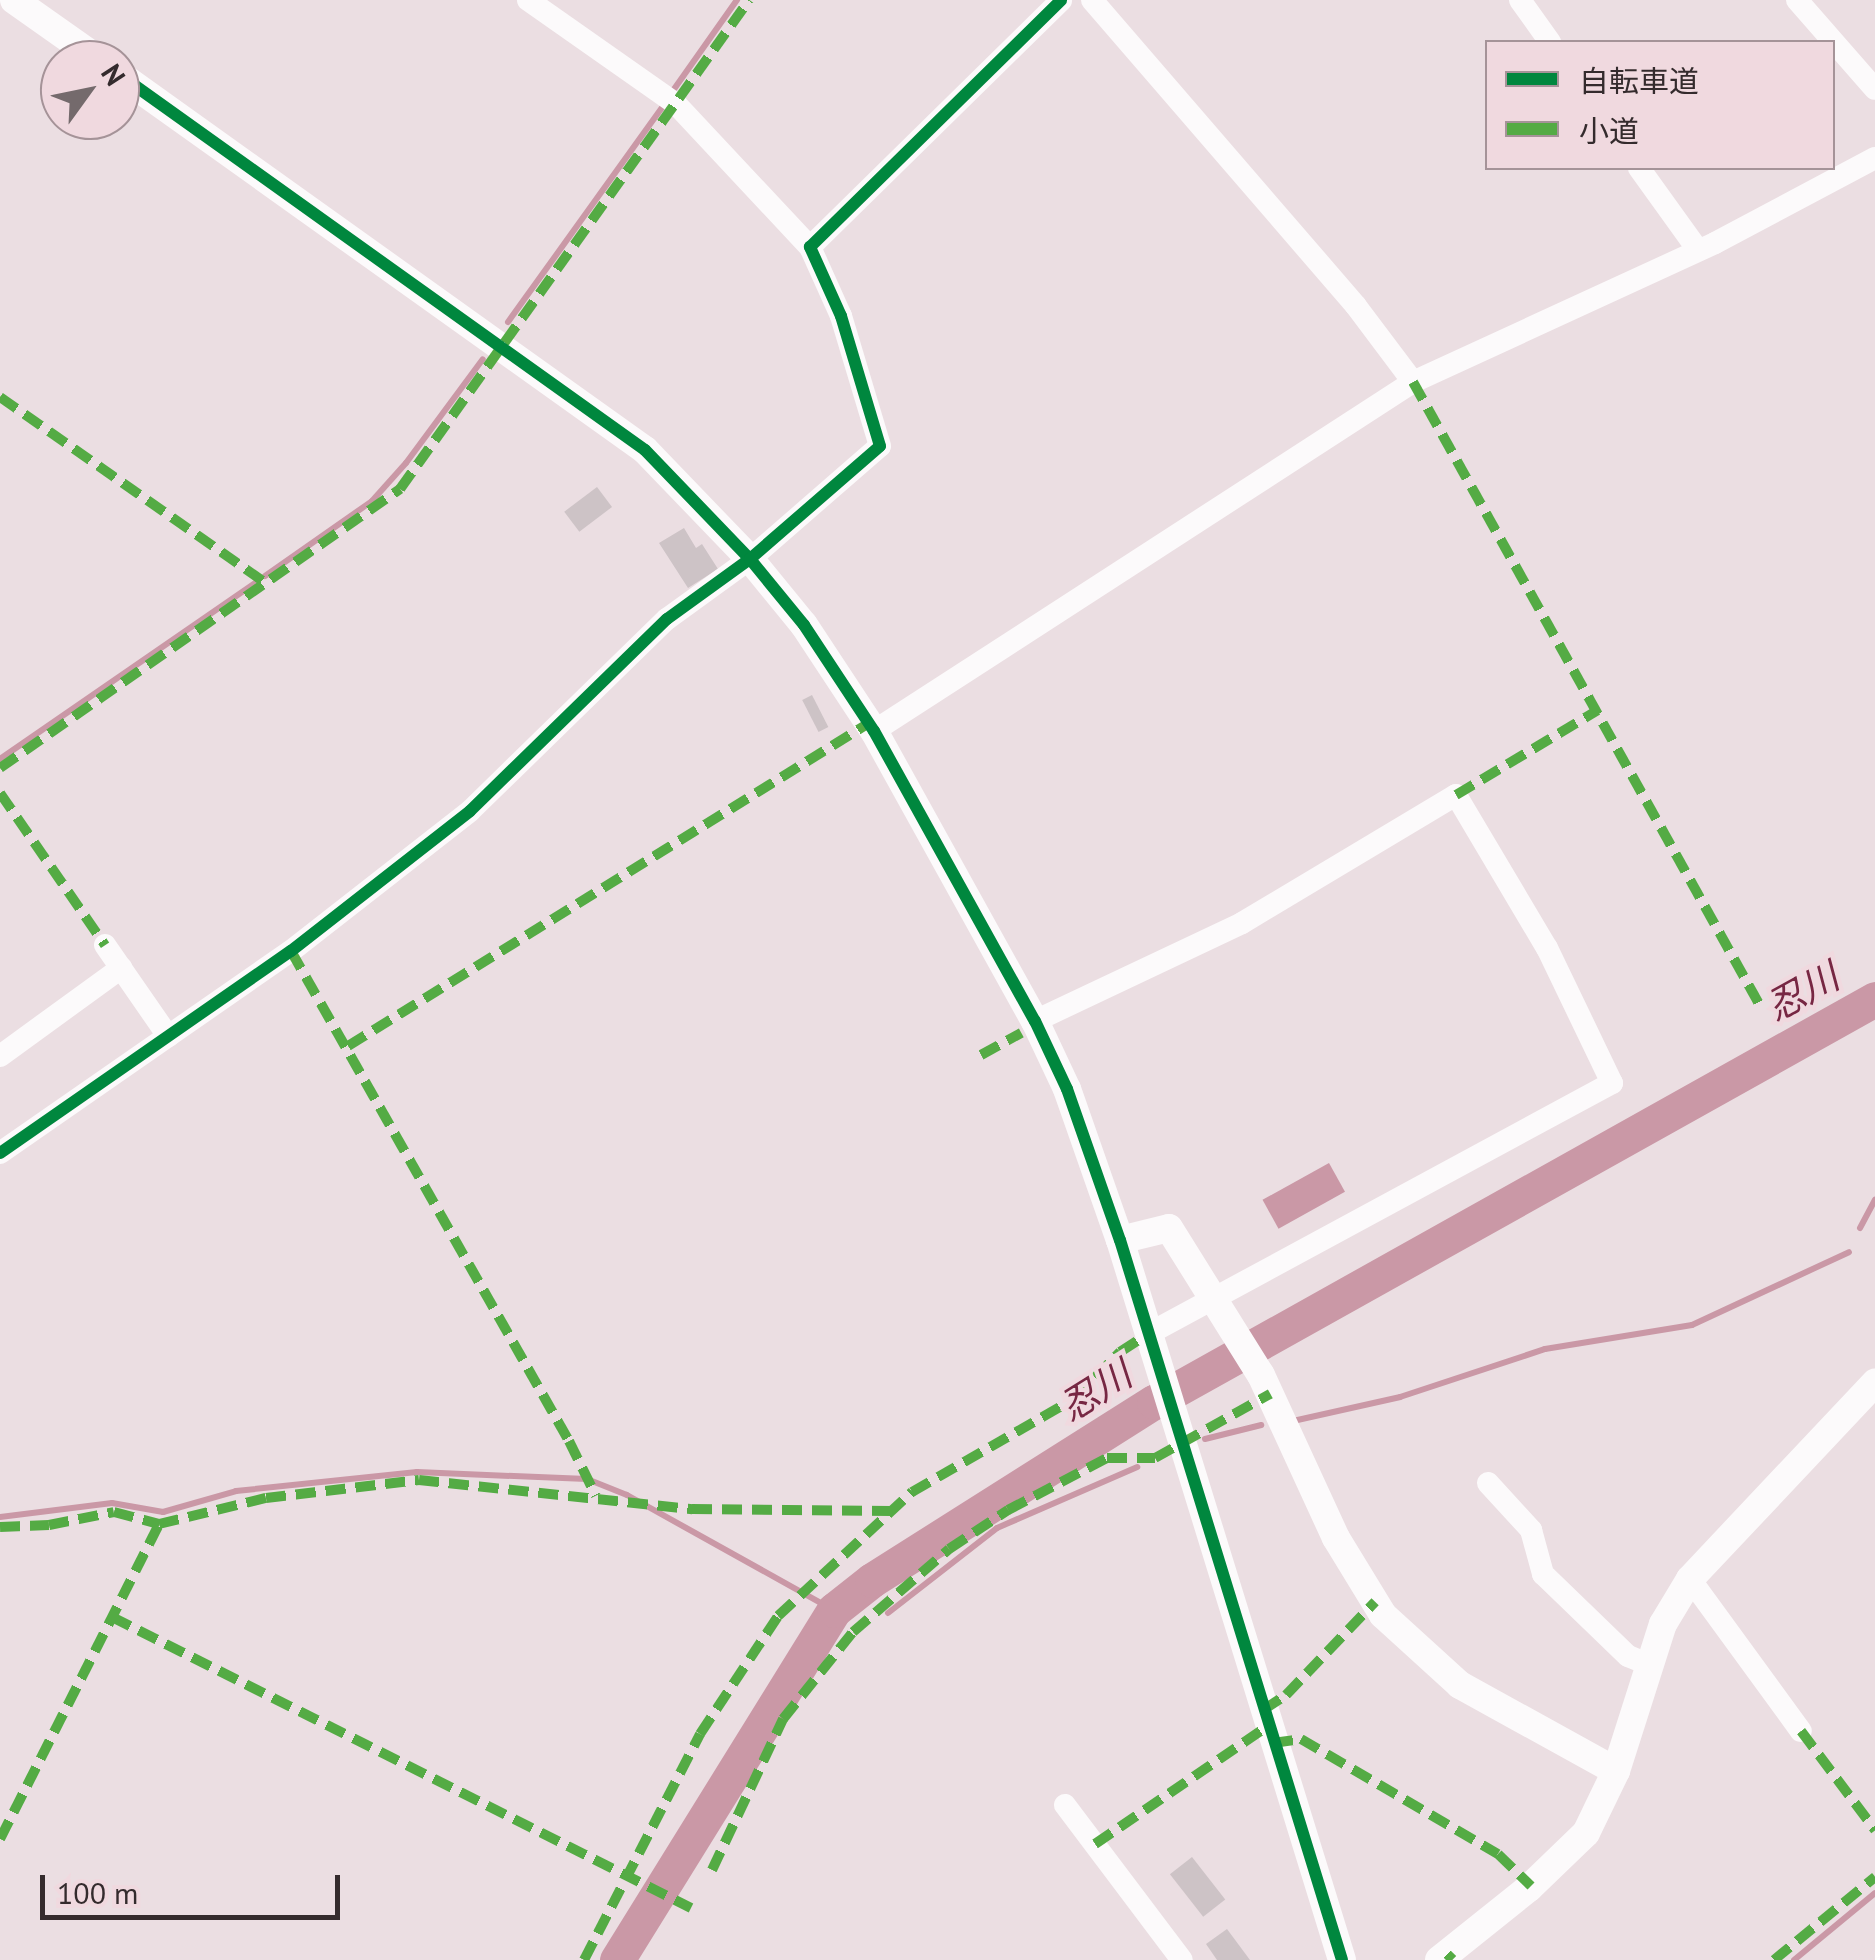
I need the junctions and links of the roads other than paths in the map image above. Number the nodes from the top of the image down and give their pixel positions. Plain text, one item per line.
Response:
1 (14, 0) edge
2 (528, 0) edge
3 (1061, 0) edge
4 (1092, 0) edge
5 (1520, 0) edge
6 (1797, 0) edge
7 (71, 40) edge
8 (1549, 40) edge
9 (1832, 40) edge
10 (1835, 43) edge
11 (140, 89) edge
12 (1875, 89) edge
13 (1875, 158) edge
14 (1640, 170) edge
15 (810, 247) junction
16 (1698, 250) junction
17 (1414, 382) junction
18 (750, 558) junction
19 (874, 731) junction
20 (104, 945) dead end
21 (120, 968) junction
22 (1036, 1021) junction
23 (168, 1036) junction
24 (0, 1056) edge
25 (0, 1153) edge
26 (1120, 1240) junction
27 (1217, 1305) junction
28 (1148, 1334) junction
29 (1875, 1383) edge
30 (1488, 1483) dead end
31 (1690, 1579) junction
32 (1648, 1664) junction
33 (1801, 1731) dead end
34 (1616, 1771) junction
35 (1065, 1804) dead end
36 (1182, 1960) edge
37 (1342, 1960) edge
38 (1439, 1960) edge

1 - 7 street
2 - 15 street
3 - 15 street
4 - 17 street
5 - 8 street
6 - 9 street
10 - 12 street
11 - 18 street
13 - 16 street
14 - 16 street
15 - 18 street
16 - 17 street
17 - 19 street
18 - 19 street
18 - 23 street
19 - 22 street
20 - 21 street
21 - 23 street
21 - 24 street
22 - 26 street
22 - 27 street
23 - 25 street
26 - 27 street
26 - 28 street
27 - 28 street
27 - 34 street
28 - 37 street
29 - 31 street
30 - 32 street
31 - 32 street
31 - 33 street
32 - 34 street
34 - 38 street
35 - 36 street

